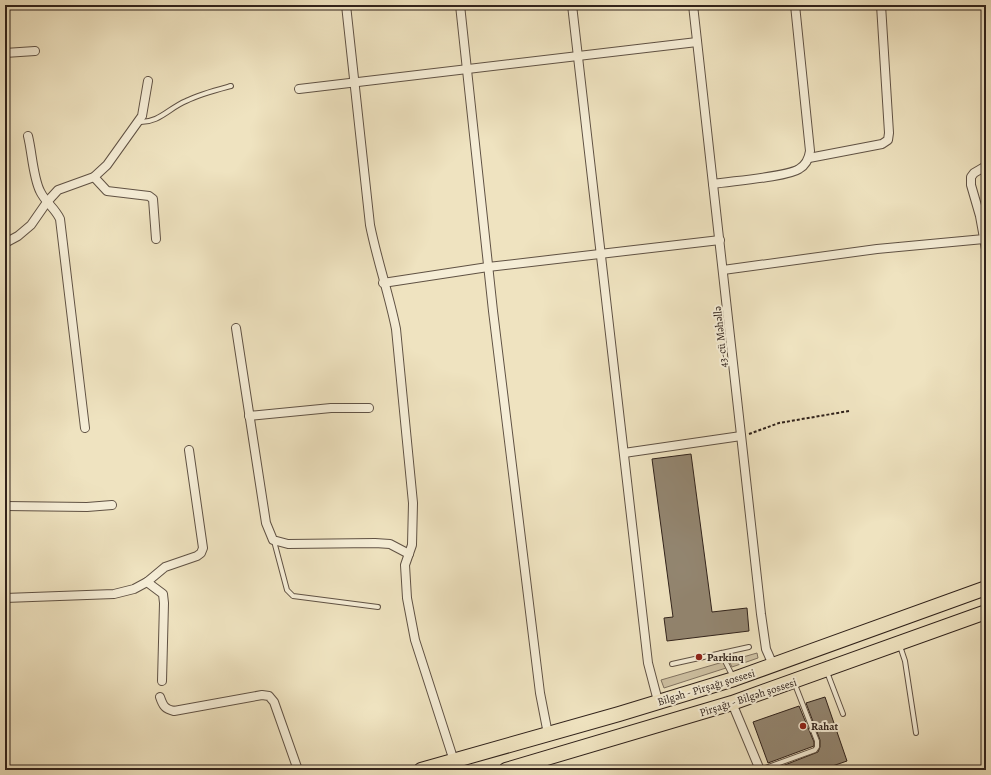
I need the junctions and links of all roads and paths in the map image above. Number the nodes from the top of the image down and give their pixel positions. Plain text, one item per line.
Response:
1 (346, 5) edge
2 (460, 5) edge
3 (572, 5) edge
4 (693, 5) edge
5 (795, 5) edge
6 (881, 5) edge
7 (697, 42) junction
8 (35, 51) dead end
9 (5, 53) edge
10 (579, 57) junction
11 (468, 70) junction
12 (148, 80) dead end
13 (356, 83) junction
14 (231, 86) dead end
15 (299, 89) dead end
16 (139, 122) junction
17 (28, 136) dead end
18 (809, 158) junction
19 (986, 166) edge
20 (94, 177) junction
21 (713, 184) junction
22 (47, 202) junction
23 (156, 239) dead end
24 (984, 239) junction
25 (720, 240) junction
26 (5, 243) edge
27 (986, 249) edge
28 (600, 254) junction
29 (488, 267) junction
30 (723, 270) junction
31 (383, 283) junction
32 (236, 328) dead end
33 (369, 408) dead end
34 (849, 411) dead end
35 (249, 416) junction
36 (85, 428) dead end
37 (741, 436) junction
38 (189, 450) dead end
39 (624, 453) junction
40 (112, 505) dead end
41 (5, 506) edge
42 (273, 540) junction
43 (409, 554) junction
44 (147, 582) junction
45 (986, 588) edge
46 (5, 598) edge
47 (378, 607) dead end
48 (986, 612) edge
49 (899, 644) junction
50 (749, 647) dead end
51 (721, 653) junction
52 (672, 664) dead end
53 (773, 665) junction
54 (826, 670) junction
55 (734, 679) junction
56 (162, 681) dead end
57 (793, 682) junction
58 (160, 697) dead end
59 (658, 701) junction
60 (732, 703) junction
61 (843, 714) dead end
62 (548, 734) junction
63 (916, 734) dead end
64 (454, 761) junction
65 (528, 767) edge
66 (298, 770) edge
67 (421, 770) edge
68 (506, 770) edge
69 (760, 770) edge

1 - 13 street
2 - 11 street
3 - 10 street
4 - 7 street, 43-cü Məhəllə
5 - 18 street
6 - 18 street
7 - 10 street
7 - 21 street, 43-cü Məhəllə
8 - 9 street
10 - 11 street
10 - 28 street
11 - 13 street
11 - 29 street
12 - 16 street
13 - 15 street
13 - 31 street
14 - 16 lane
16 - 20 street
17 - 22 street
18 - 21 street
19 - 24 street
20 - 22 street
20 - 23 street
21 - 25 street, 43-cü Məhəllə
22 - 26 street
22 - 36 street
24 - 27 street
24 - 30 street
25 - 28 street
25 - 30 street, 43-cü Məhəllə
28 - 29 street
28 - 39 street
29 - 31 street
29 - 62 street
30 - 37 street, 43-cü Məhəllə
31 - 43 street
32 - 35 street
33 - 35 street
34 - 37 path
35 - 42 street
37 - 39 street
37 - 53 street, 43-cü Məhəllə
38 - 44 street
39 - 59 street
40 - 41 street
42 - 43 street
42 - 47 lane
43 - 64 street
44 - 46 street
44 - 56 street
45 - 53 highway, Bilgəh - Pirşağı şossesi
48 - 49 highway, Pirşağı - Bilgəh şossesi
49 - 54 highway, Pirşağı - Bilgəh şossesi
49 - 63 lane
50 - 51 lane
51 - 52 lane
51 - 55 lane
53 - 55 highway, Bilgəh - Pirşağı şossesi
54 - 57 highway, Pirşağı - Bilgəh şossesi
54 - 61 lane
55 - 59 highway, Bilgəh - Pirşağı şossesi
57 - 60 highway, Pirşağı - Bilgəh şossesi
57 - 69 lane
58 - 66 street
59 - 62 highway, Bilgəh - Pirşağı şossesi
60 - 65 highway, Pirşağı - Bilgəh şossesi
60 - 69 street
62 - 64 highway, Bilgəh - Pirşağı şossesi
64 - 67 highway, Bilgəh - Pirşağı şossesi
65 - 68 highway, Pirşağı - Bilgəh şossesi

